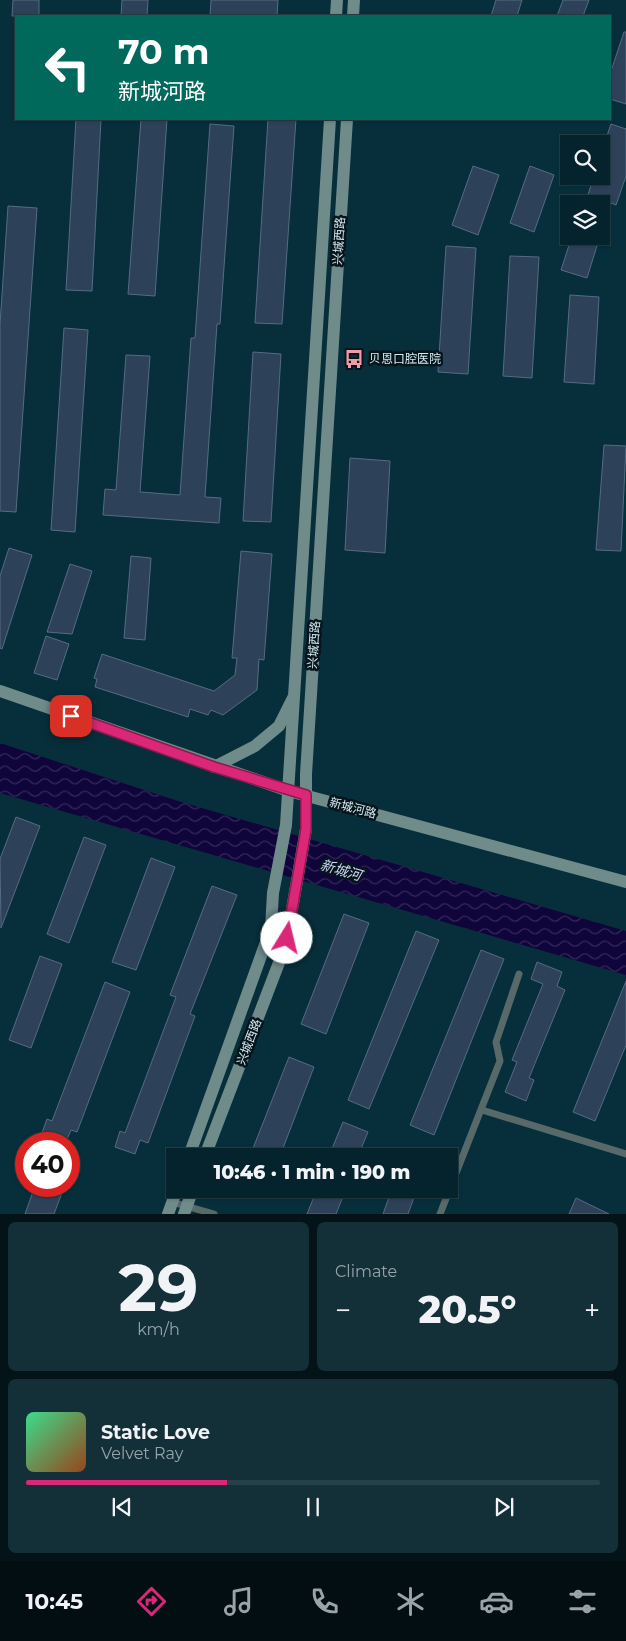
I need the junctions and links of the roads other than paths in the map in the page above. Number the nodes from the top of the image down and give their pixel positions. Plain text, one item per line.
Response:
1 (337, 0) edge
2 (354, 0) edge
3 (336, 15) edge
4 (353, 15) edge
5 (330, 120) edge
6 (347, 120) edge
7 (0, 691) edge
8 (295, 694) junction
9 (214, 767) junction
10 (289, 790) junction
11 (306, 795) junction
12 (626, 882) edge
13 (519, 974) dead end
14 (482, 1110) junction
15 (192, 1148) edge
16 (208, 1148) edge
17 (626, 1154) edge
18 (190, 1198) edge
19 (170, 1208) edge
20 (185, 1210) edge
21 (214, 1214) edge
22 (440, 1214) edge

1 - 3 street
2 - 4 street
5 - 8 street, 兴城西路
6 - 11 street, 兴城西路
7 - 9 street, 新城河路
8 - 9 street
8 - 10 street, 兴城西路
9 - 10 street, 新城河路
10 - 11 street, 新城河路
10 - 15 street, 兴城西路
11 - 12 street, 新城河路
11 - 16 street, 兴城西路
13 - 14 lane
14 - 17 lane
14 - 22 lane
18 - 20 street
19 - 20 lane
20 - 21 lane

